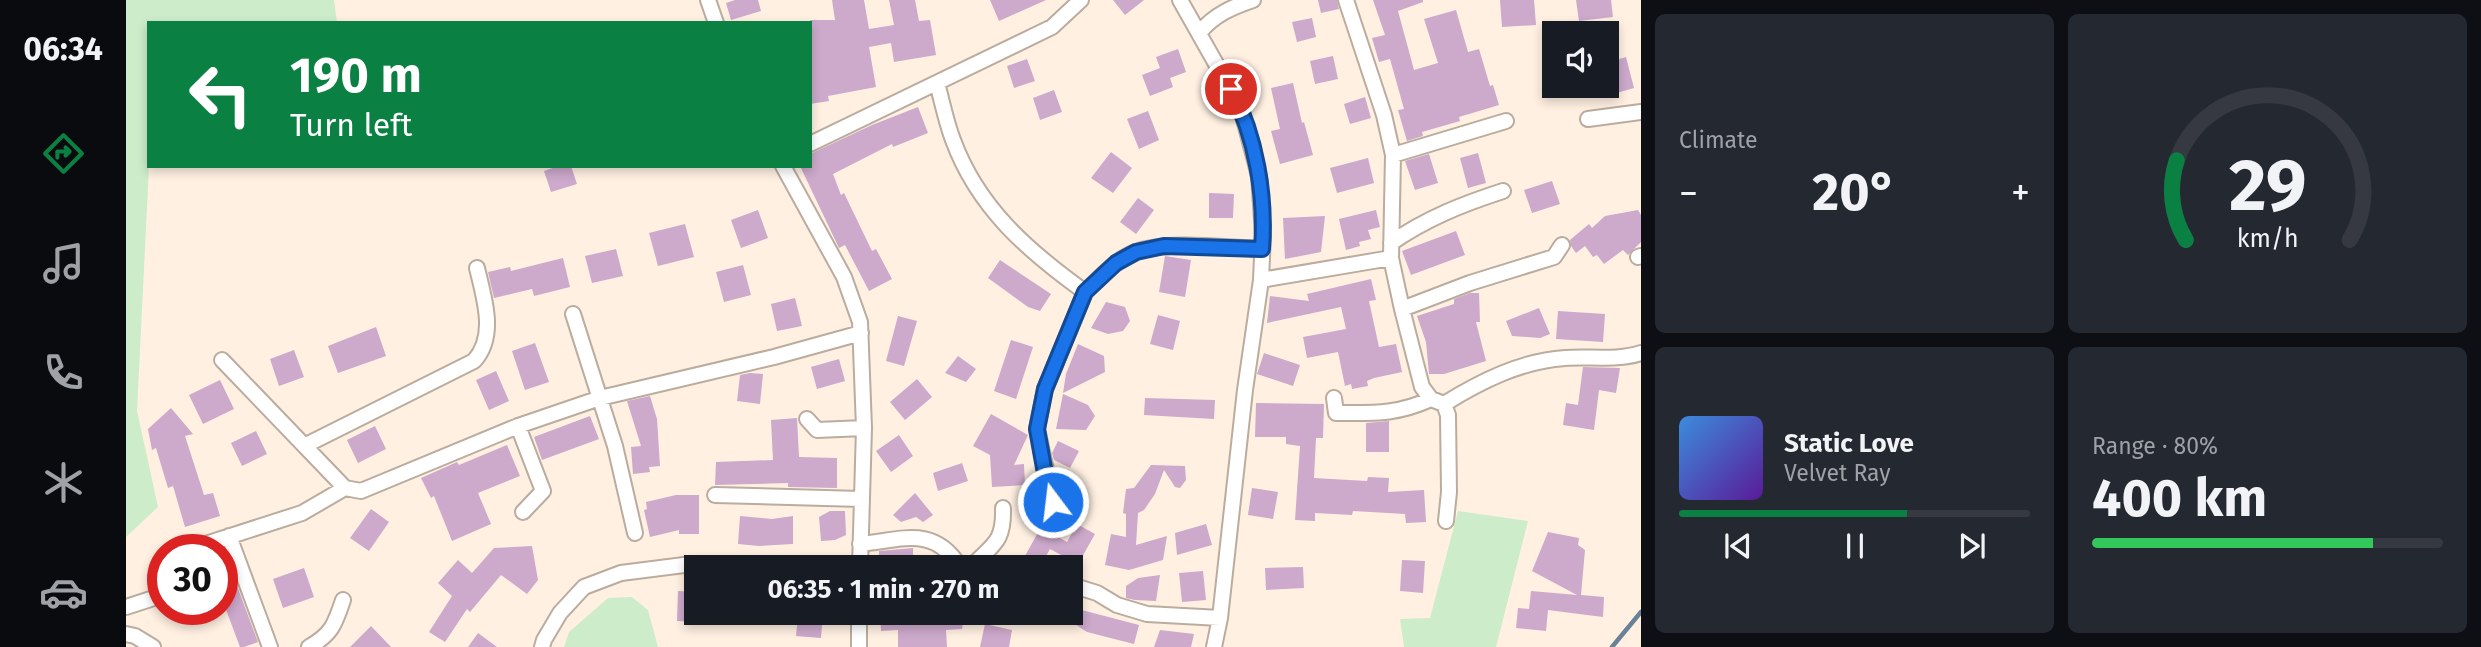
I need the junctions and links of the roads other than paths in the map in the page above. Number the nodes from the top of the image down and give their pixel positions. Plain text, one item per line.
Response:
1 (708, 0) edge
2 (1081, 0) edge
3 (1180, 0) edge
4 (1253, 0) edge
5 (1346, 0) edge
6 (715, 21) edge
7 (1200, 32) junction
8 (937, 83) junction
9 (1641, 112) edge
10 (1588, 119) dead end
11 (1506, 121) dead end
12 (812, 143) edge
13 (1393, 155) junction
14 (784, 168) edge
15 (1503, 191) dead end
16 (1391, 243) junction
17 (1562, 245) dead end
18 (1262, 249) junction
19 (1391, 258) junction
20 (477, 268) dead end
21 (1261, 280) junction
22 (1085, 292) junction
23 (1402, 309) junction
24 (573, 314) dead end
25 (861, 333) junction
26 (1641, 353) edge
27 (222, 360) dead end
28 (600, 398) junction
29 (1334, 398) dead end
30 (1438, 402) junction
31 (807, 419) dead end
32 (518, 426) junction
33 (864, 428) junction
34 (306, 445) junction
35 (345, 488) junction
36 (715, 495) dead end
37 (861, 499) junction
38 (1053, 502) dead end
39 (1003, 508) dead end
40 (523, 512) dead end
41 (1446, 521) dead end
42 (635, 533) dead end
43 (235, 534) edge
44 (860, 544) junction
45 (860, 555) edge
46 (952, 555) edge
47 (984, 555) edge
48 (238, 560) edge
49 (684, 565) edge
50 (1083, 589) edge
51 (147, 600) edge
52 (343, 600) dead end
53 (126, 607) edge
54 (1220, 618) junction
55 (859, 625) edge
56 (126, 634) edge
57 (153, 647) edge
58 (270, 647) edge
59 (309, 647) edge
60 (542, 647) edge
61 (859, 647) edge
62 (1214, 647) edge

1 - 6 street
2 - 8 street
3 - 7 street
4 - 7 street
5 - 13 street
7 - 18 street
8 - 12 street
8 - 22 street
9 - 10 street
11 - 13 street
13 - 16 street
14 - 25 street
15 - 16 street
16 - 19 street
17 - 23 street
18 - 21 street
18 - 22 street
19 - 21 street
19 - 23 street
20 - 34 street
21 - 54 street
22 - 38 street
23 - 30 street
24 - 28 street
25 - 28 street
25 - 33 street
26 - 30 street
27 - 34 street
28 - 32 street
28 - 42 street
29 - 30 street
30 - 41 street
31 - 33 street
32 - 35 street
32 - 40 street
33 - 37 street
34 - 35 street
35 - 43 street
36 - 37 street
37 - 44 street
39 - 47 street
44 - 45 street
44 - 46 street
48 - 58 street
49 - 60 street
50 - 54 street
51 - 53 street
52 - 59 street
54 - 62 street
55 - 61 street
56 - 57 street

